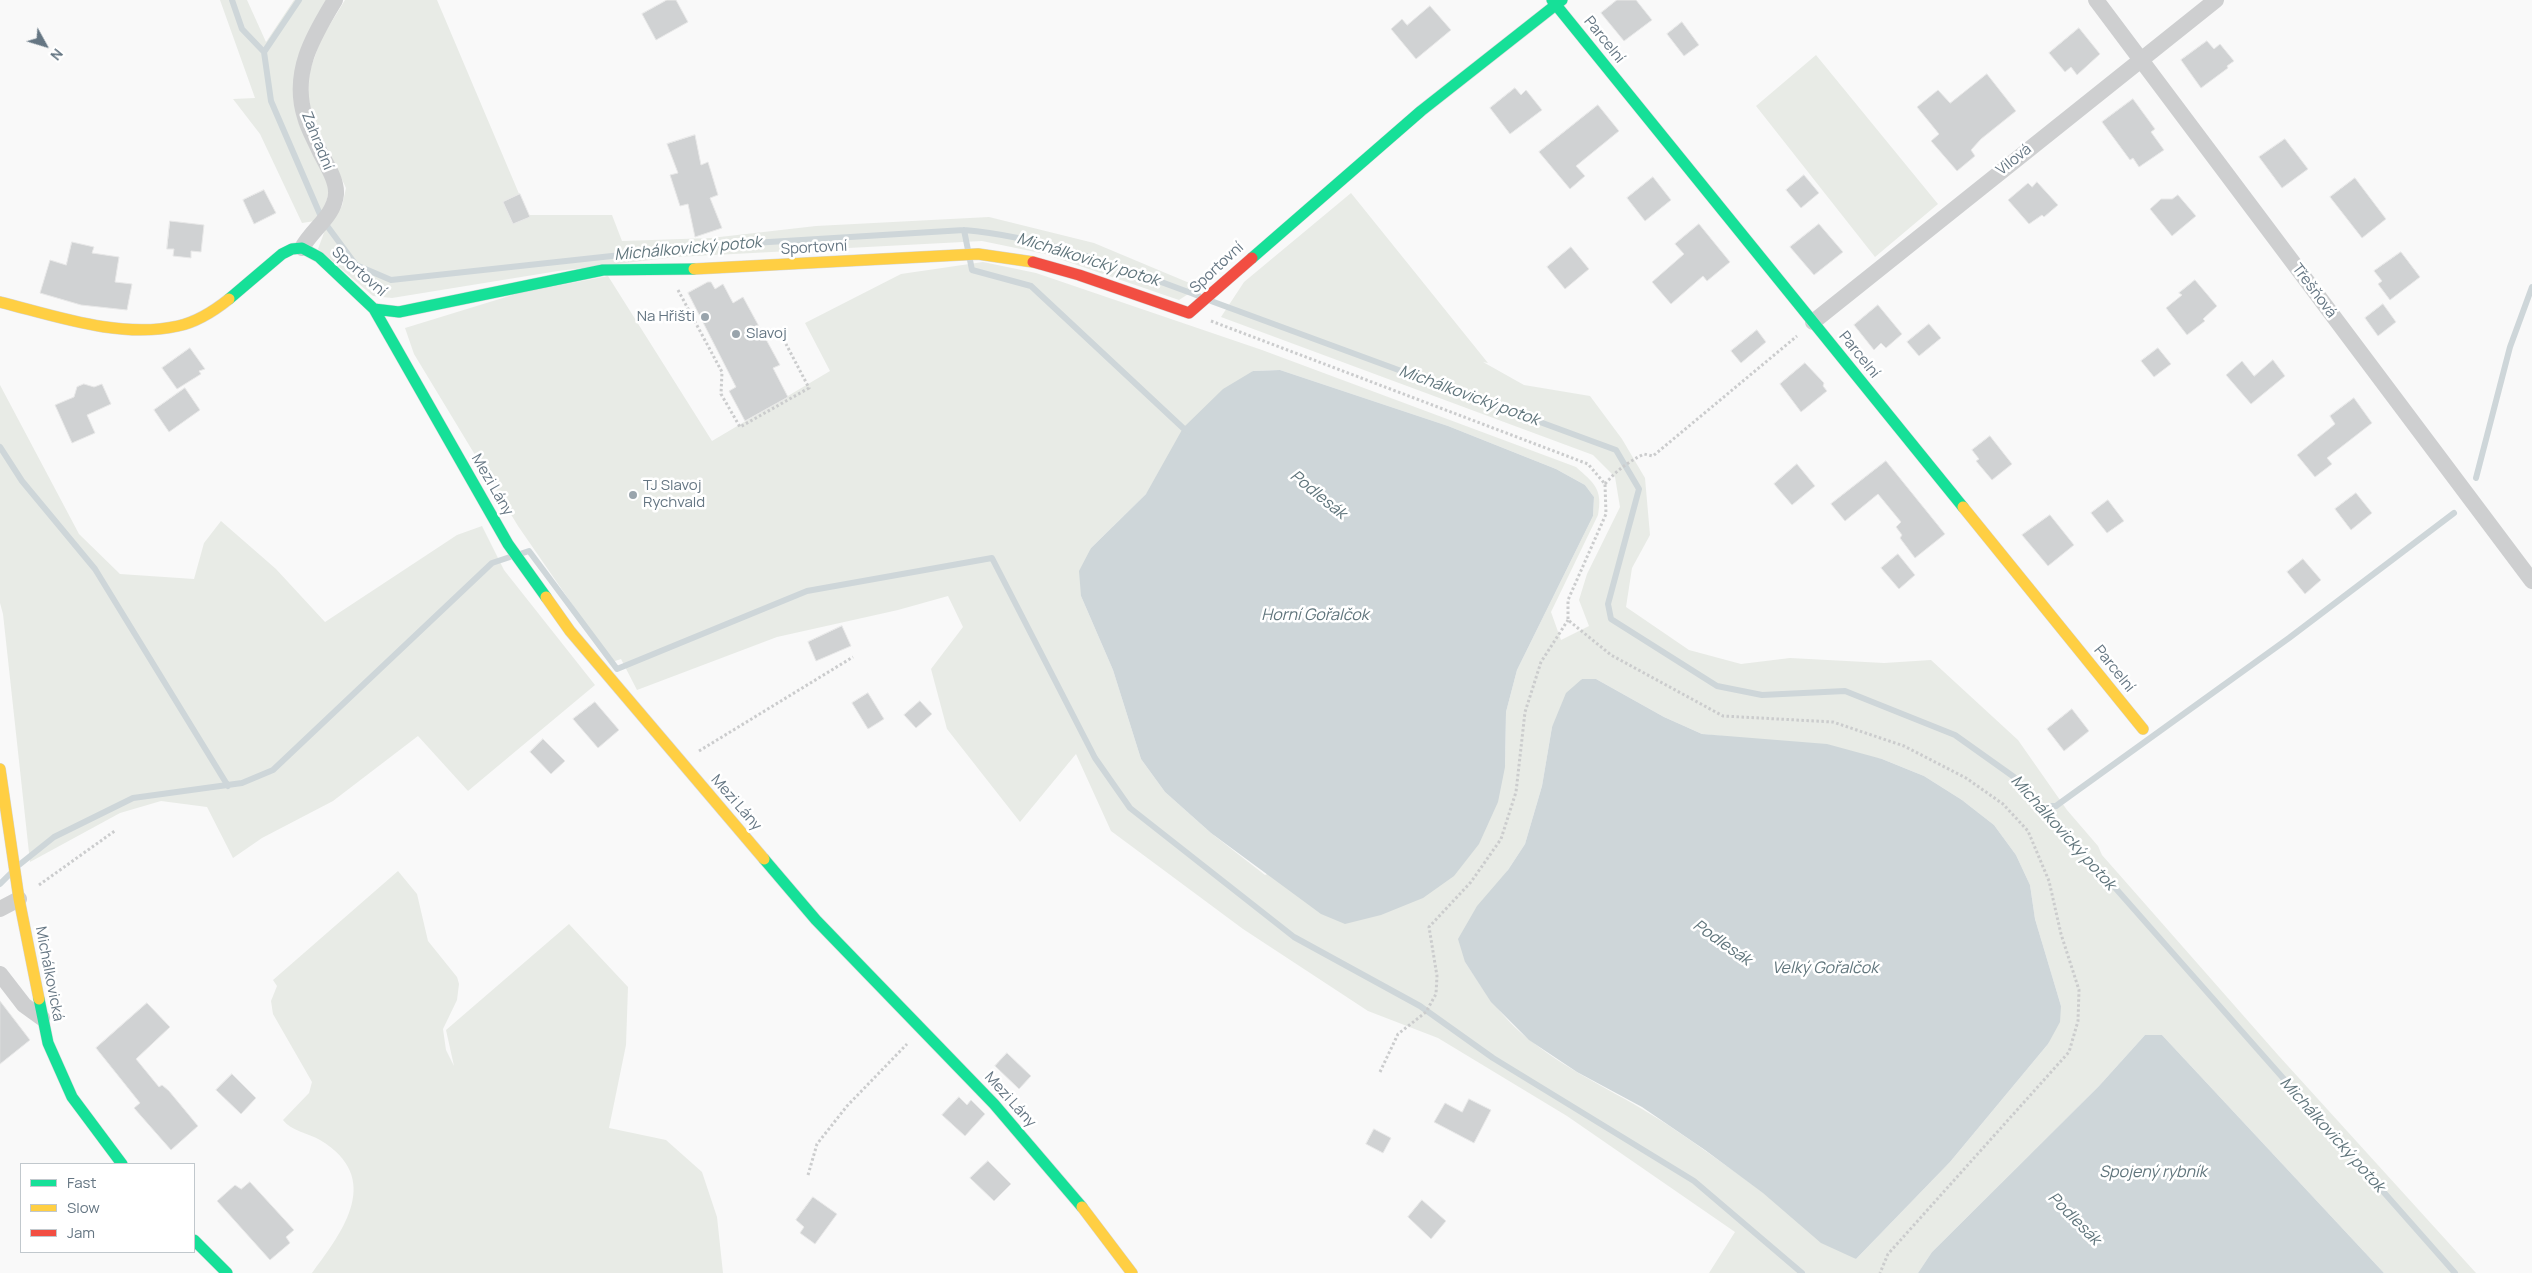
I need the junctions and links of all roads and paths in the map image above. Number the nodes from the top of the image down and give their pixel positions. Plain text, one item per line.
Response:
1 (335, 0) edge
2 (2096, 0) edge
3 (2216, 0) edge
4 (1556, 2) edge
5 (2140, 59) junction
6 (302, 248) junction
7 (665, 268) junction
8 (0, 302) edge
9 (374, 310) junction
10 (1189, 313) junction
11 (1813, 322) junction
12 (786, 344) dead end
13 (1605, 484) junction
14 (2532, 581) edge
15 (1568, 620) junction
16 (853, 656) dead end
17 (2143, 729) dead end
18 (682, 762) junction
19 (0, 769) edge
20 (116, 830) dead end
21 (19, 899) junction
22 (0, 908) edge
23 (0, 974) edge
24 (42, 1018) junction
25 (922, 1029) junction
26 (1380, 1072) dead end
27 (121, 1163) edge
28 (808, 1175) dead end
29 (195, 1241) edge
30 (227, 1273) edge
31 (1132, 1273) edge
32 (1880, 1273) edge

1 - 6 street, Zahradní
2 - 5 street, Třešňová
3 - 5 street, Vilová
4 - 10 street, Sportovní
4 - 11 street, Parcelní
5 - 11 street, Vilová
5 - 14 street, Třešňová
6 - 8 street
6 - 9 street, Sportovní
7 - 9 street, Sportovní
7 - 10 street, Sportovní
7 - 12 path
9 - 18 street, Mezi Lány
10 - 13 path
11 - 13 path
11 - 17 street, Parcelní
13 - 15 path
15 - 26 path
15 - 32 path
16 - 18 path
18 - 25 street, Mezi Lány
19 - 21 street, Michálkovická
20 - 21 path
21 - 22 street
21 - 24 street, Michálkovická
23 - 24 street
24 - 27 street, Michálkovická
25 - 28 path
25 - 31 street, Mezi Lány
29 - 30 street

